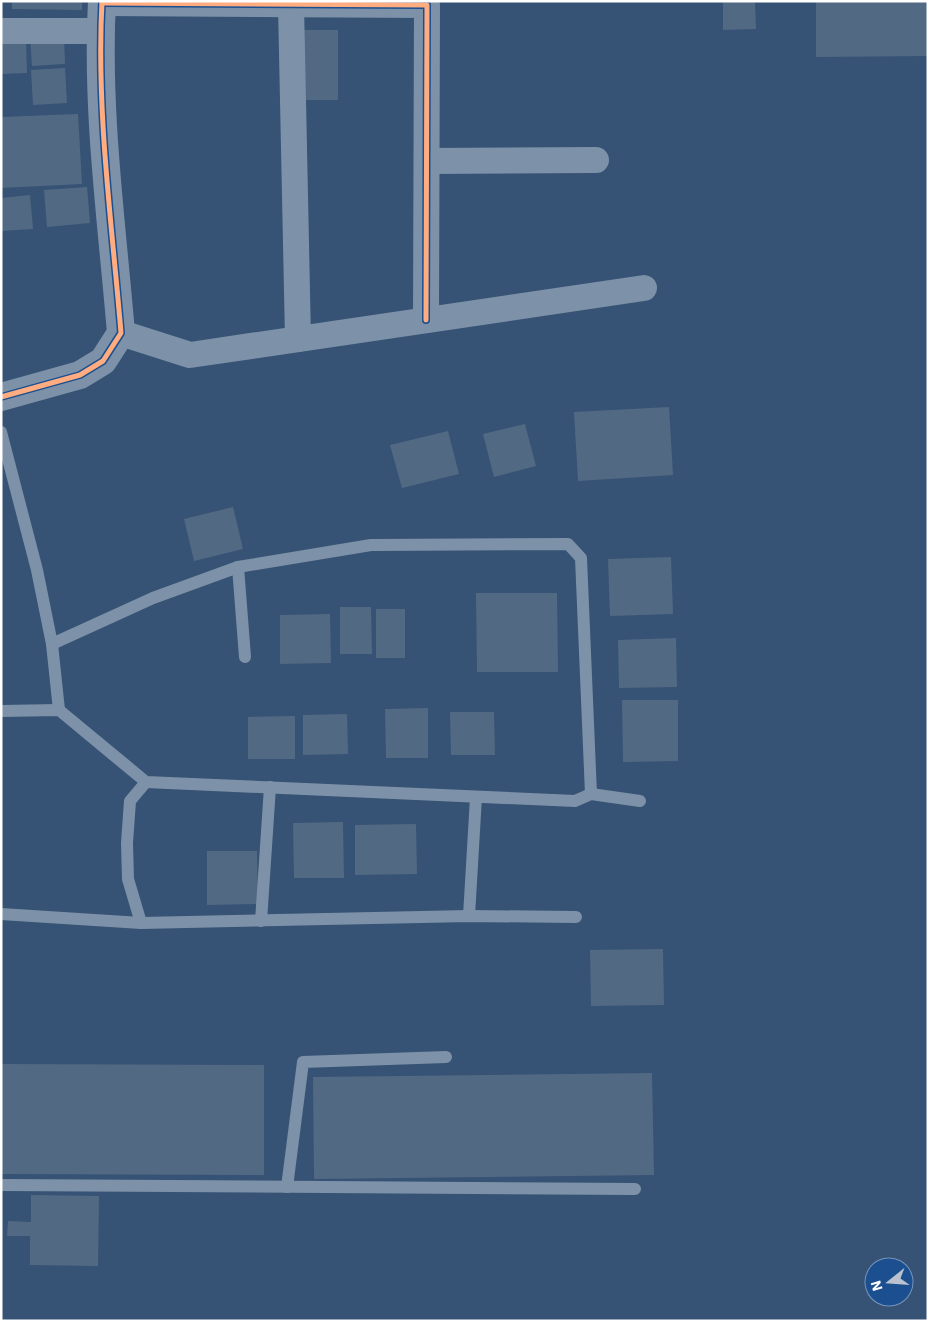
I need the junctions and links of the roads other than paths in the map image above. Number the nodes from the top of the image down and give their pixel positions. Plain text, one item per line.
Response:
1 (102, 2) edge
2 (292, 4) junction
3 (1, 31) edge
4 (100, 31) junction
5 (596, 160) dead end
6 (427, 161) junction
7 (644, 288) dead end
8 (426, 320) junction
9 (121, 333) junction
10 (298, 339) junction
11 (1, 397) edge
12 (1, 432) edge
13 (238, 567) junction
14 (52, 644) junction
15 (245, 657) dead end
16 (59, 710) junction
17 (1, 711) edge
18 (146, 782) junction
19 (270, 787) junction
20 (591, 794) junction
21 (476, 797) junction
22 (640, 801) dead end
23 (1, 914) edge
24 (469, 916) junction
25 (576, 917) dead end
26 (261, 921) junction
27 (141, 923) junction
28 (446, 1057) dead end
29 (1, 1185) edge
30 (287, 1187) junction
31 (635, 1188) dead end

1 - 2 street
1 - 4 street
2 - 6 street
2 - 10 street
3 - 4 street
4 - 9 street
5 - 6 street
6 - 8 street
7 - 8 street
8 - 10 street
9 - 10 street
9 - 11 street
12 - 14 lane
13 - 14 lane
13 - 15 lane
13 - 20 lane
14 - 16 lane
16 - 17 lane
16 - 18 lane
18 - 19 lane
18 - 27 lane
19 - 21 lane
19 - 26 lane
20 - 21 lane
20 - 22 lane
21 - 24 lane
23 - 27 lane
24 - 25 lane
24 - 26 lane
26 - 27 lane
28 - 30 lane
29 - 30 lane
30 - 31 lane

